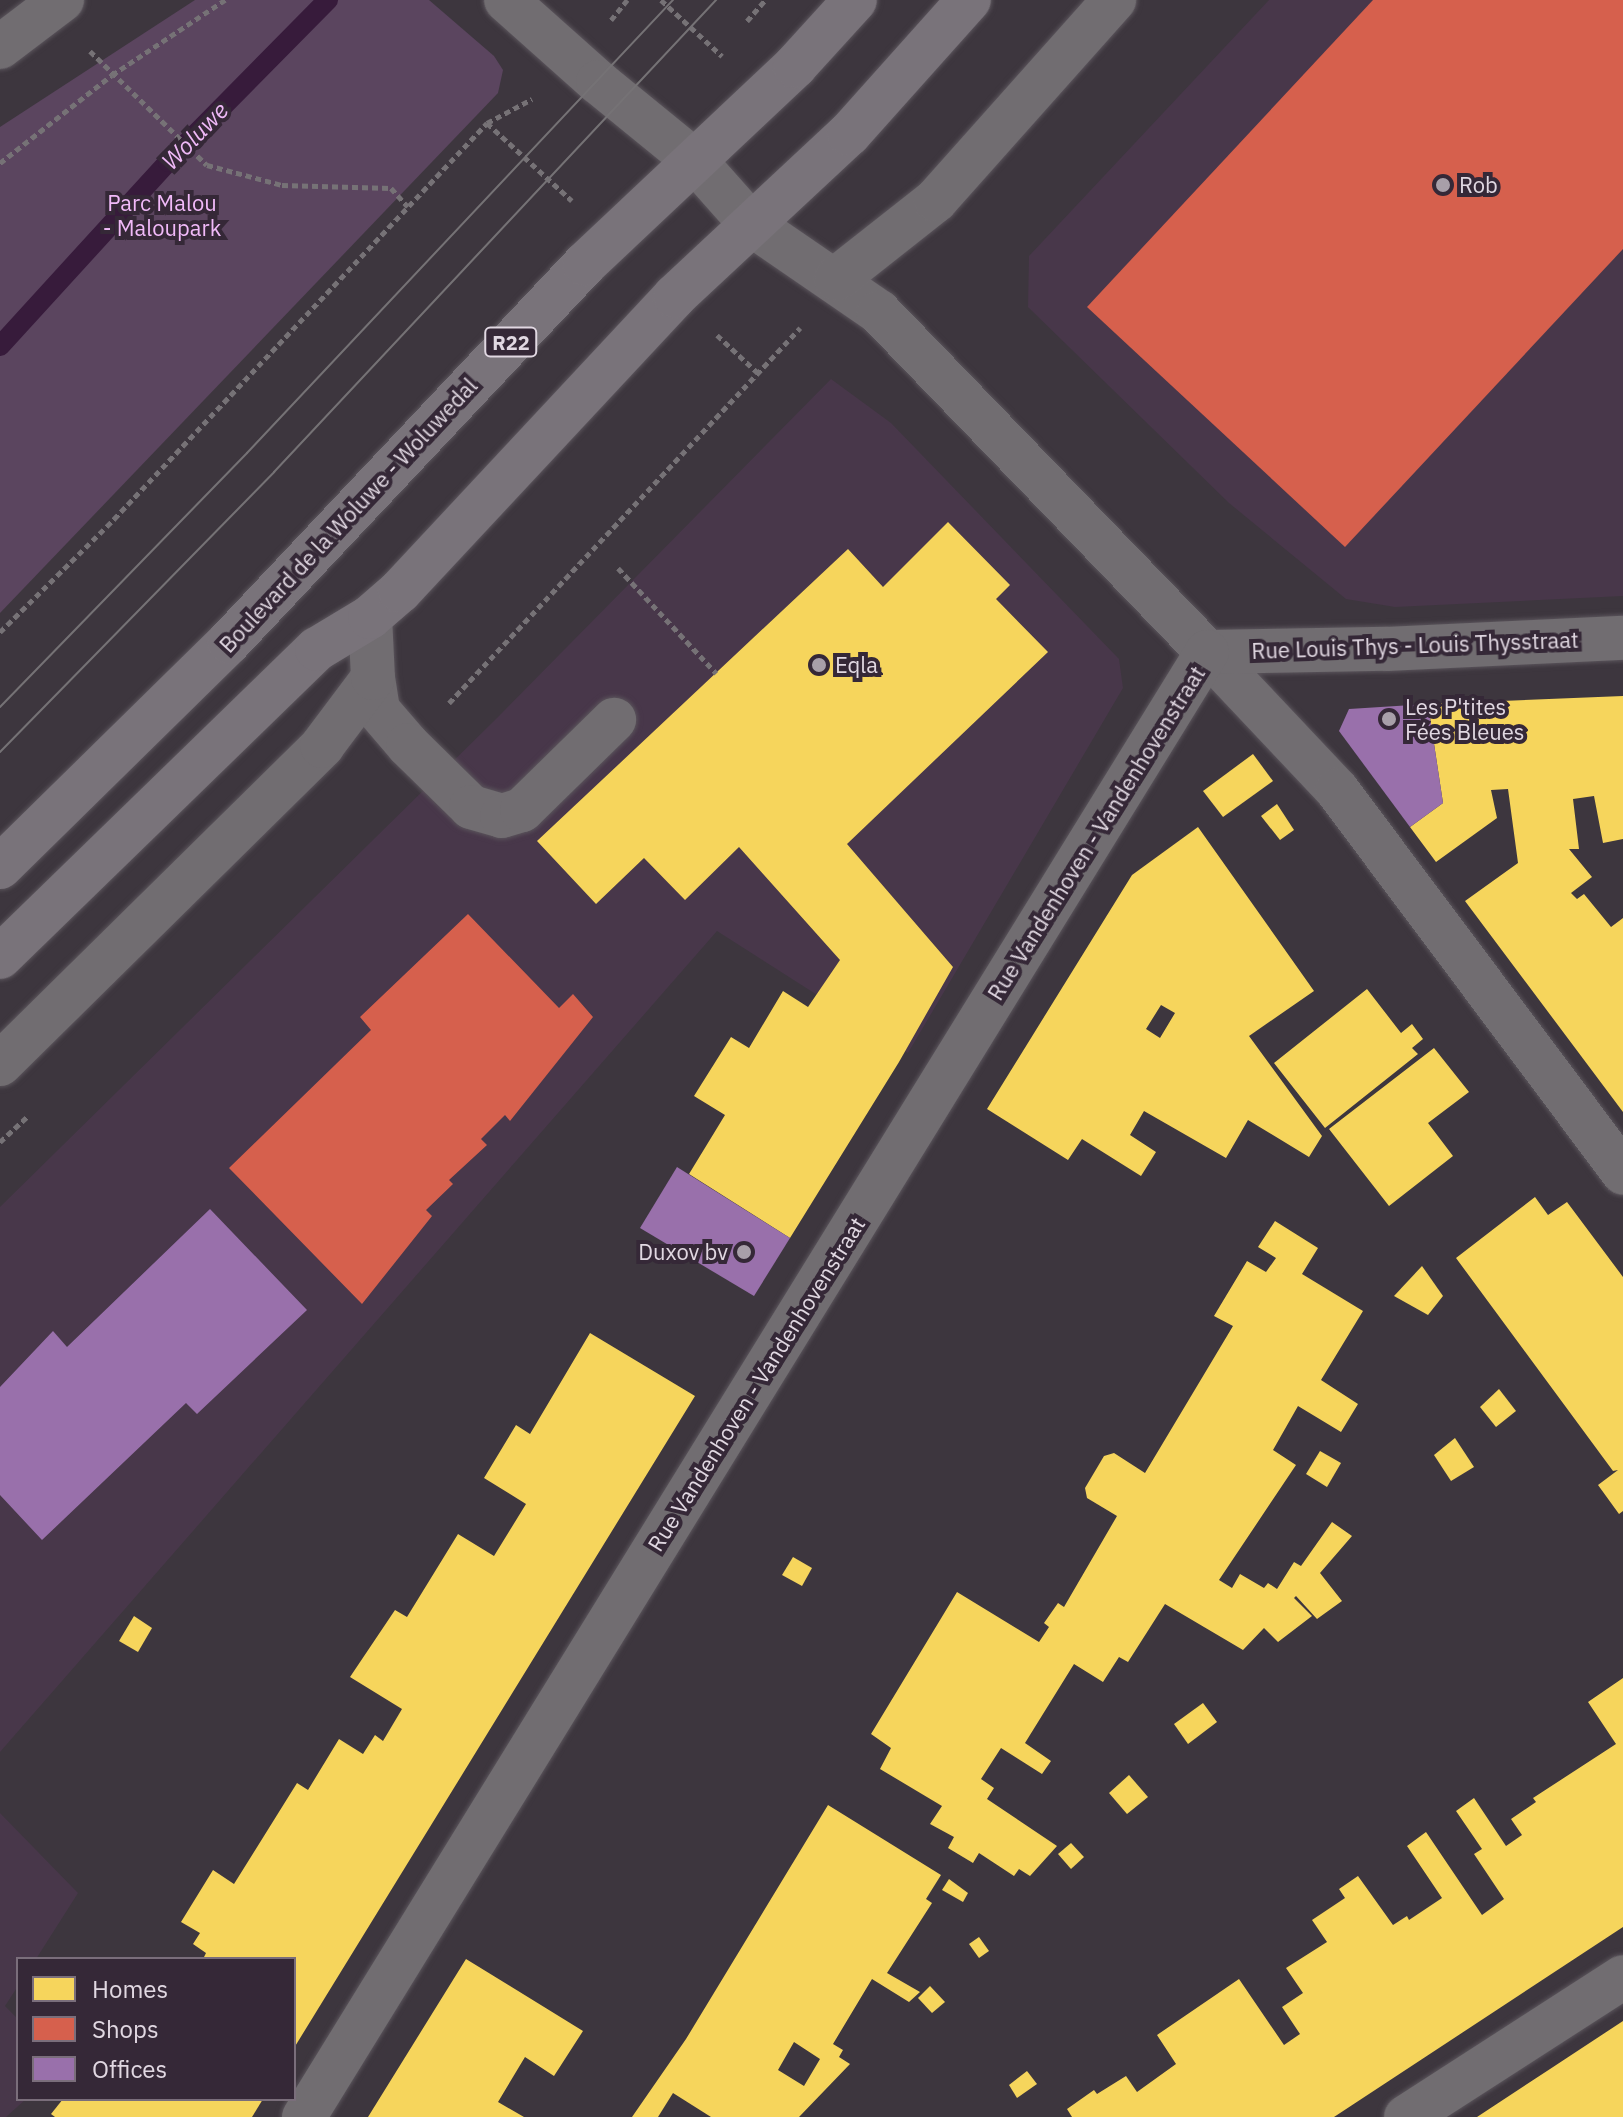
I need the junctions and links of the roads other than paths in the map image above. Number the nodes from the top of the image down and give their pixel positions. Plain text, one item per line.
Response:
1 (506, 0) edge
2 (855, 0) edge
3 (969, 0) edge
4 (1114, 0) edge
5 (58, 3) edge
6 (0, 47) edge
7 (695, 161) junction
8 (751, 224) junction
9 (836, 279) junction
10 (370, 617) junction
11 (1623, 638) edge
12 (1207, 652) junction
13 (373, 678) junction
14 (614, 720) dead end
15 (408, 745) junction
16 (322, 746) junction
17 (0, 867) edge
18 (0, 957) edge
19 (0, 1064) edge
20 (1623, 1173) edge
21 (1623, 1977) edge
22 (304, 2117) edge
23 (1406, 2117) edge

1 - 7 street
2 - 7 highway, R22
3 - 8 highway
4 - 9 street
5 - 6 street
7 - 8 street
7 - 17 highway, Boulevard de la Woluwe - Woluwedal / R22
8 - 9 street
8 - 10 highway
9 - 12 street
10 - 13 street
10 - 18 highway
11 - 12 street, Rue Louis Thys - Louis Thysstraat
12 - 20 street
12 - 22 street, Rue Vandenhoven - Vandenhovenstraat
13 - 15 street
13 - 16 street
14 - 15 street
15 - 16 street
16 - 19 street
21 - 23 street

